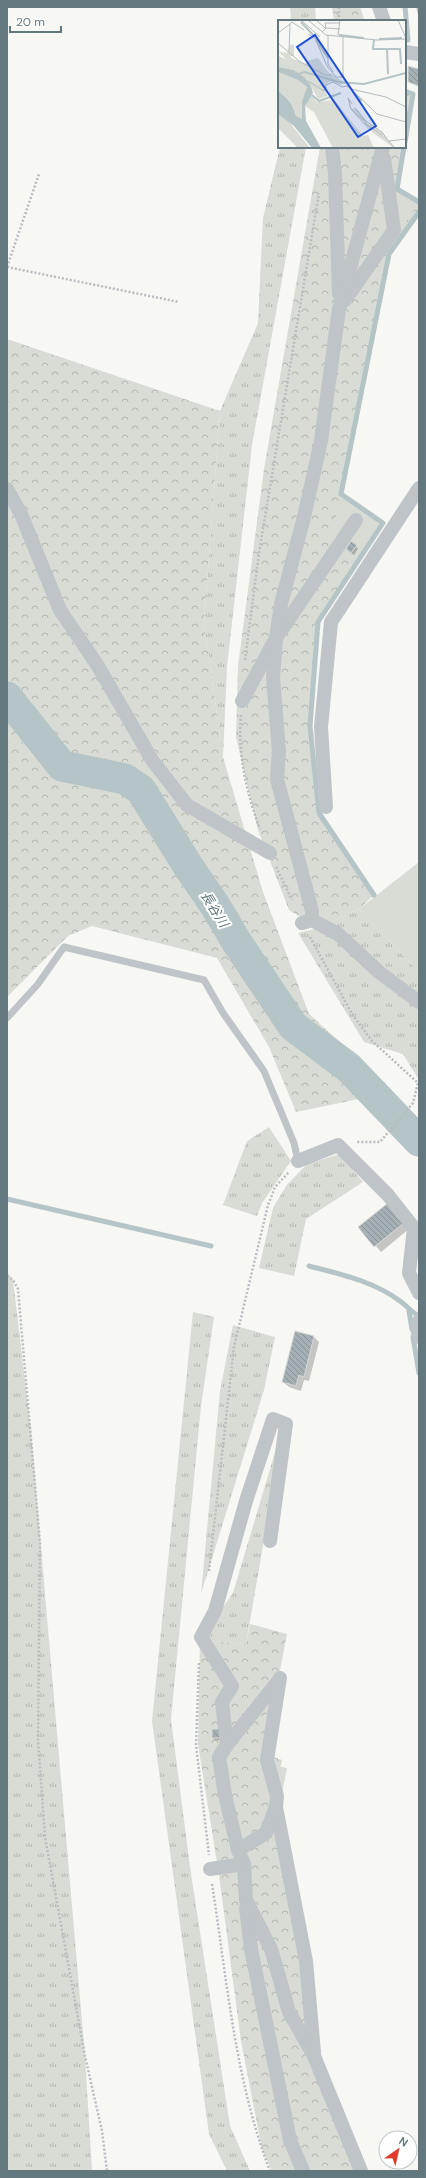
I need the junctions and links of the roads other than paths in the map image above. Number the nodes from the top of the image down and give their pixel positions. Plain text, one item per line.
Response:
1 (379, 7) edge
2 (384, 20) edge
3 (406, 52) edge
4 (419, 54) edge
5 (332, 148) edge
6 (383, 150) edge
7 (339, 309) junction
8 (419, 488) edge
9 (7, 489) edge
10 (356, 520) dead end
11 (276, 638) junction
12 (242, 701) road end
13 (326, 807) dead end
14 (270, 853) road end
15 (419, 1002) edge
16 (7, 1018) edge
17 (298, 1161) joint
18 (419, 1293) edge
19 (270, 1541) dead end
20 (227, 1745) junction
21 (276, 1807) junction
22 (238, 1850) junction
23 (244, 1864) junction
24 (210, 1869) dead end
25 (246, 1900) junction
26 (314, 2056) junction
27 (303, 2171) edge
28 (360, 2171) edge

1 - 2 street
3 - 4 street
5 - 7 street
6 - 7 street
6 - 7 street
7 - 11 street
8 - 13 street
9 - 14 street
10 - 11 street
11 - 12 street
11 - 15 street
16 - 17 lane
17 - 18 street
19 - 20 street
20 - 21 street
20 - 22 street
21 - 22 street
21 - 26 street
22 - 23 street
23 - 24 street
23 - 25 street
25 - 26 street
25 - 27 street
26 - 28 street

